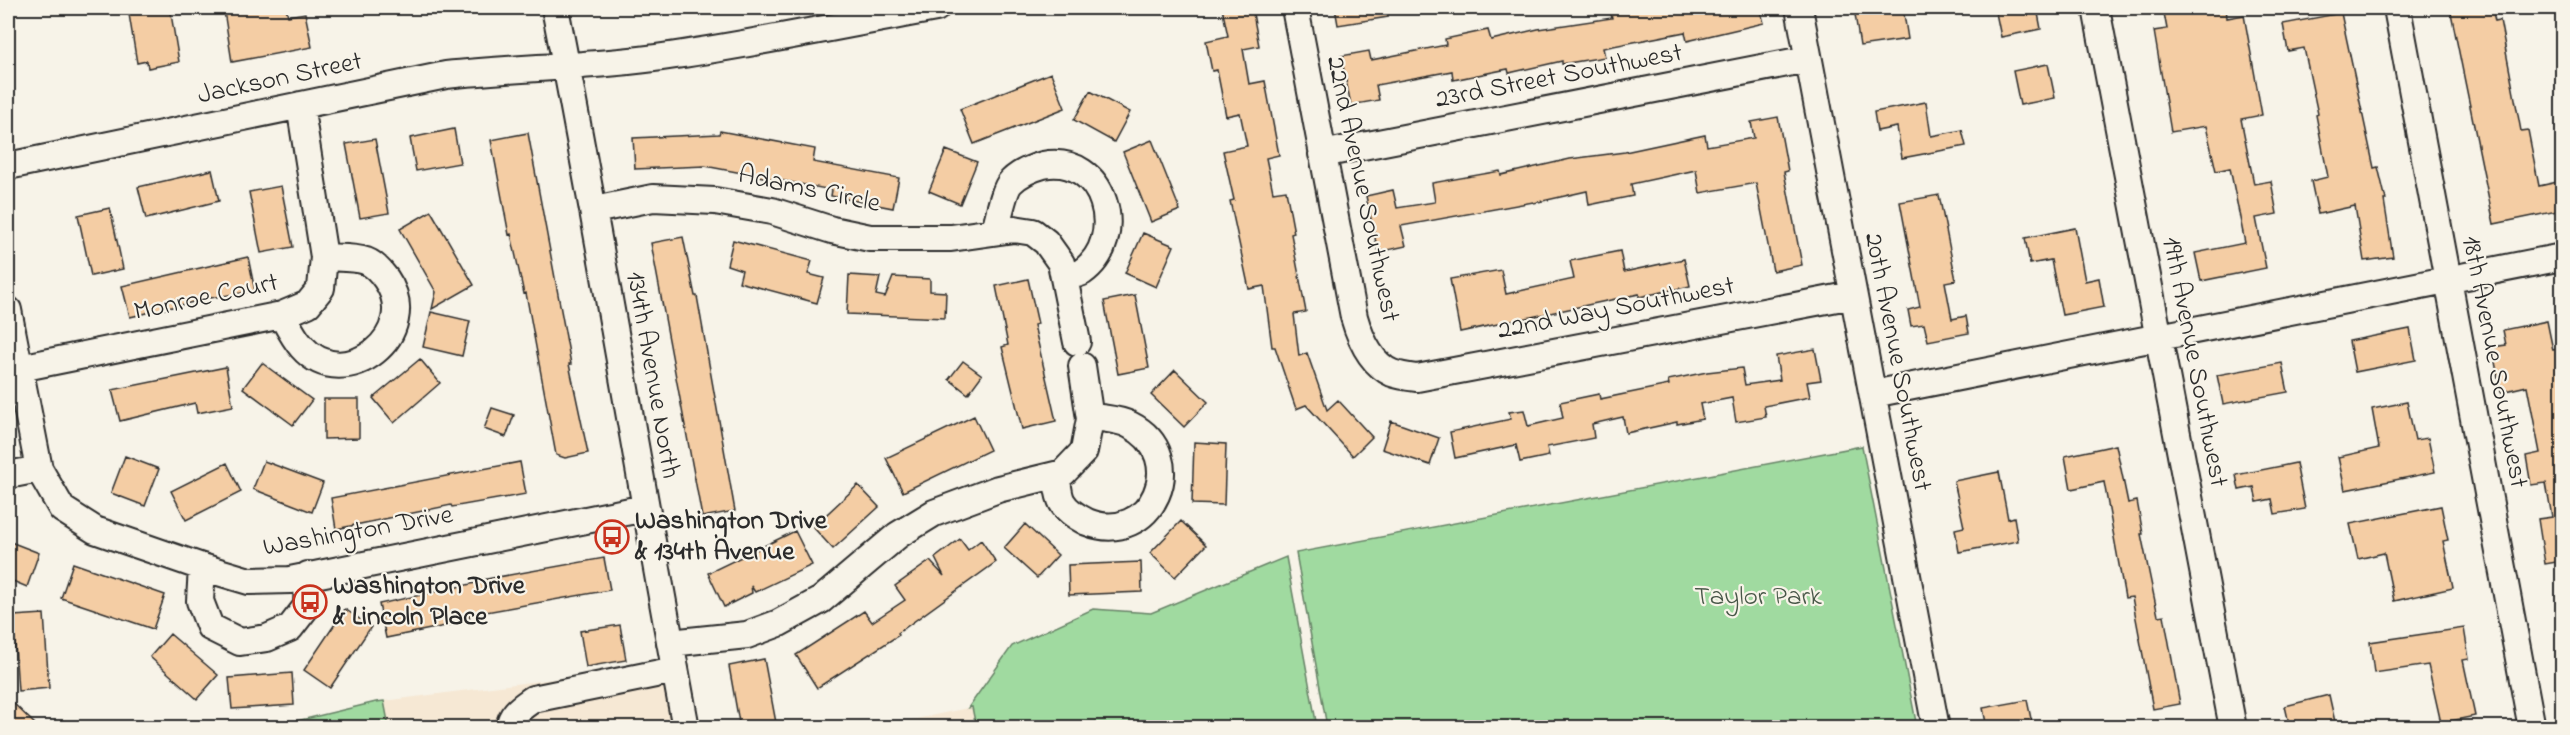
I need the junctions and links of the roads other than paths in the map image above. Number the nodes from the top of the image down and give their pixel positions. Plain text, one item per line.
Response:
1 (555, 8) edge
2 (936, 8) edge
3 (1295, 8) edge
4 (1799, 8) edge
5 (2096, 8) edge
6 (2397, 8) edge
7 (1808, 59) junction
8 (567, 68) junction
9 (300, 105) junction
10 (1322, 154) junction
11 (8, 166) edge
12 (594, 210) junction
13 (995, 230) junction
14 (324, 257) junction
15 (2562, 257) edge
16 (1064, 277) junction
17 (2449, 280) junction
18 (1853, 295) junction
19 (8, 310) edge
20 (282, 315) junction
21 (2159, 337) junction
22 (20, 368) junction
23 (1391, 373) joint
24 (1873, 394) junction
25 (1090, 416) junction
26 (39, 469) junction
27 (8, 475) edge
28 (1056, 475) junction
29 (645, 508) junction
30 (202, 567) junction
31 (308, 576) junction
32 (670, 643) junction
33 (675, 670) junction
34 (509, 728) edge
35 (686, 728) edge
36 (1936, 728) edge
37 (2233, 728) edge
38 (2532, 728) edge

1 - 8 street, 134th Avenue North
2 - 8 street, Jackson Street
3 - 10 street, 22nd Avenue Southwest
4 - 7 street, 20th Avenue Southwest
5 - 21 street, 19th Avenue Southwest
6 - 17 street, 18th Avenue Southwest
7 - 10 street, 23rd Street Southwest
7 - 18 street, 20th Avenue Southwest
8 - 9 street, Jackson Street
8 - 12 street, 134th Avenue North
9 - 11 street, Jackson Street
9 - 14 street, Monroe Court
10 - 23 street, 22nd Avenue Southwest
12 - 13 street, Adams Circle
12 - 29 street, 134th Avenue North
13 - 16 street, Adams Circle
13 - 16 street
14 - 20 street, Monroe Court
14 - 20 street
15 - 17 street
16 - 25 street, Adams Circle
17 - 21 street
17 - 38 street, 18th Avenue Southwest
18 - 23 street, 22nd Way Southwest
18 - 24 street, 20th Avenue Southwest
19 - 22 street, Washington Drive
20 - 22 street, Monroe Court
21 - 24 street
21 - 37 street, 19th Avenue Southwest
22 - 26 street, Washington Drive
24 - 36 street, 20th Avenue Southwest
25 - 28 street, Adams Circle
25 - 28 street
26 - 27 street
26 - 30 street, Washington Drive
28 - 32 street, Adams Circle
29 - 31 street, Washington Drive
29 - 32 street, 134th Avenue North
30 - 31 street, Washington Drive
30 - 31 street
32 - 33 street, 134th Avenue North
33 - 34 street
33 - 35 street, 134th Avenue North

